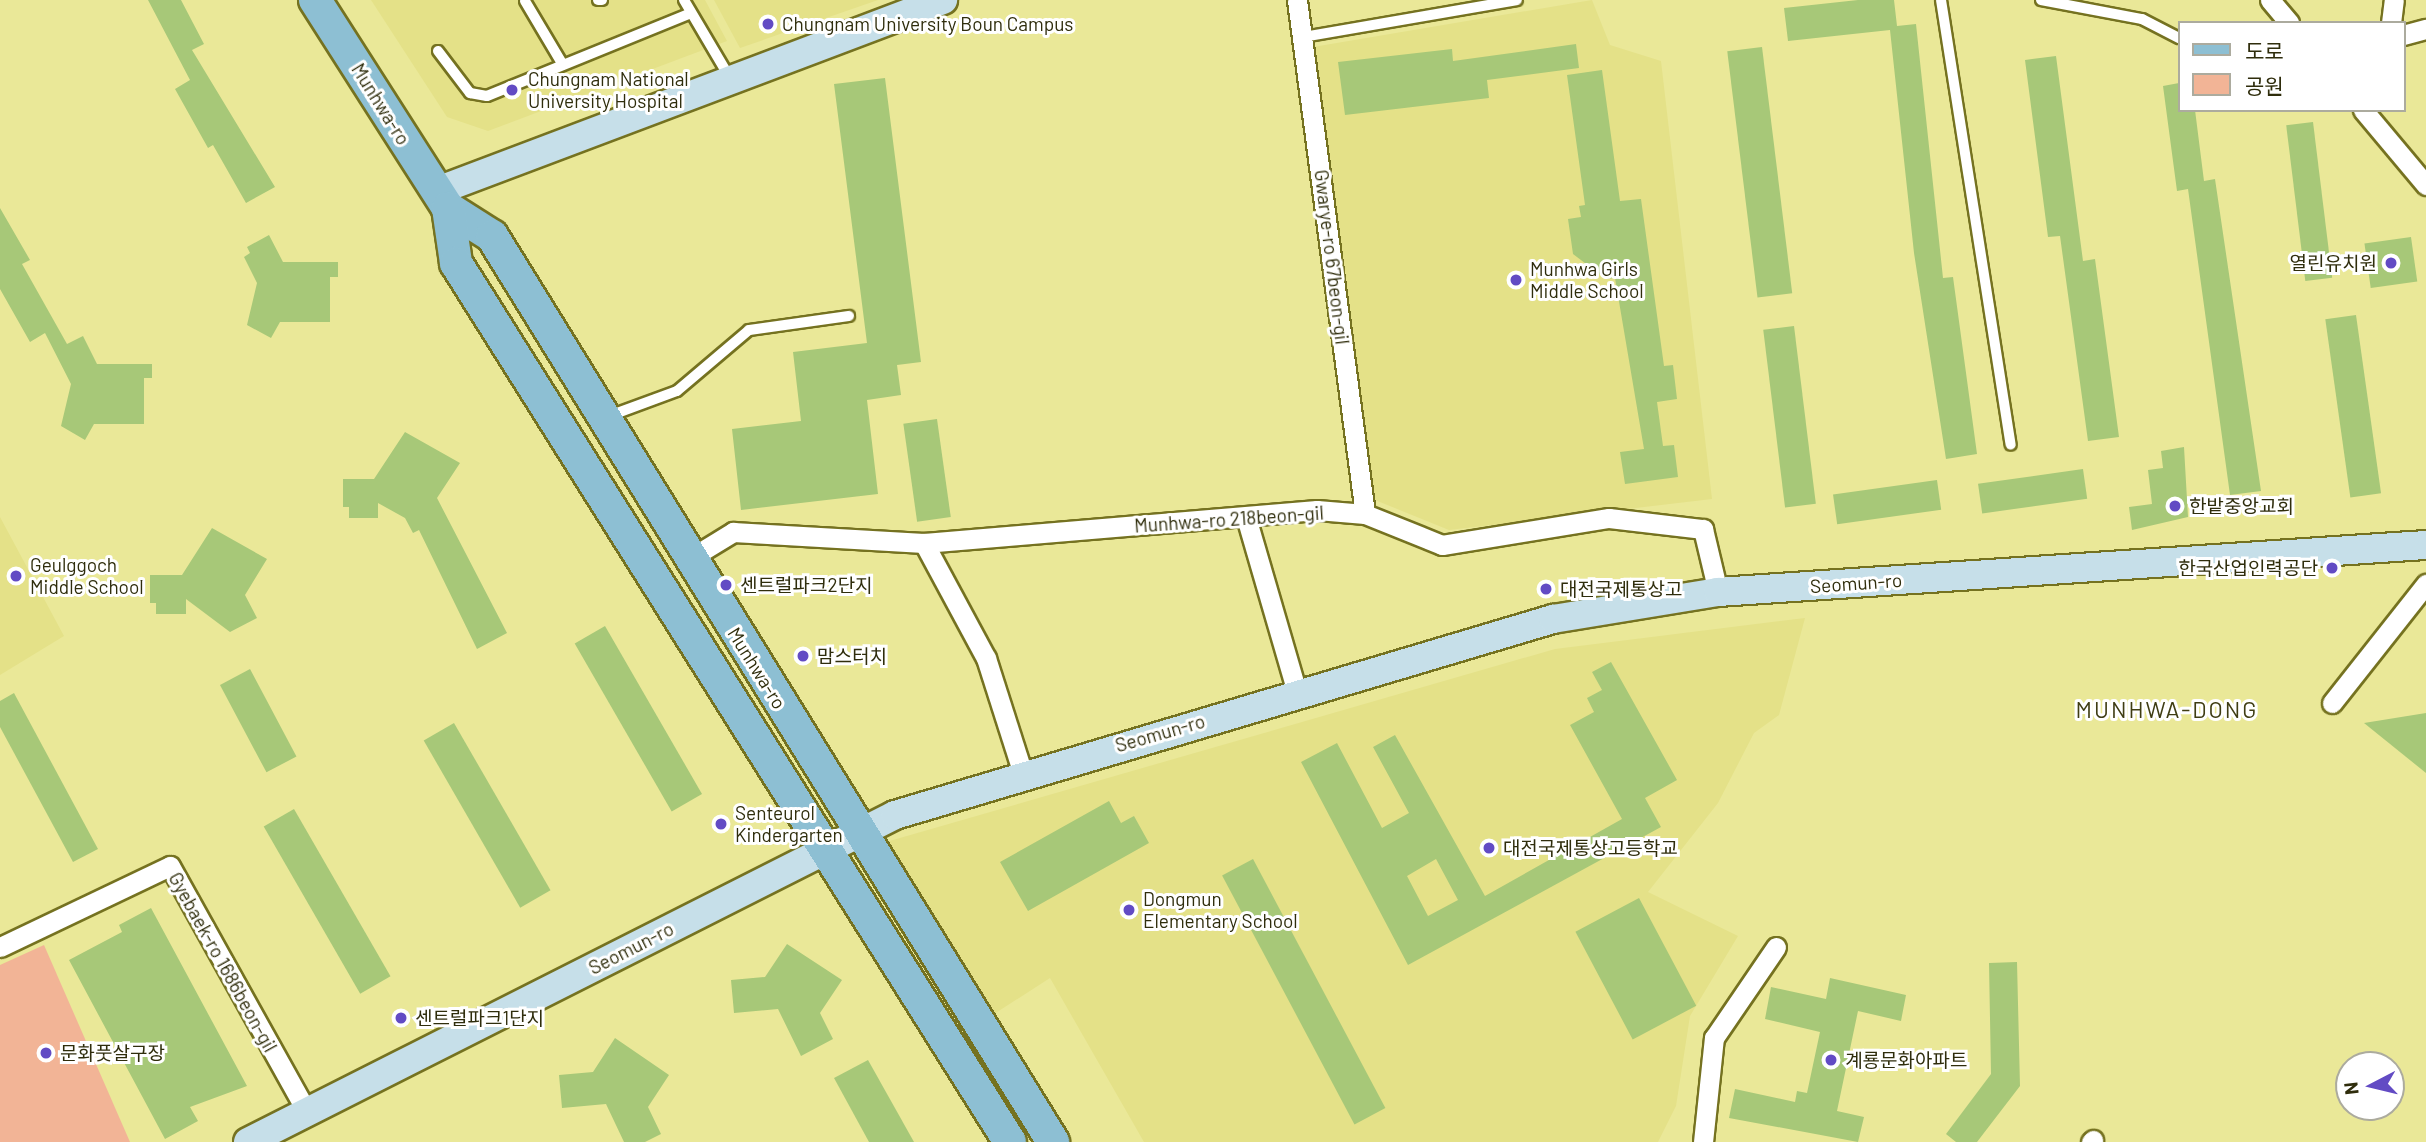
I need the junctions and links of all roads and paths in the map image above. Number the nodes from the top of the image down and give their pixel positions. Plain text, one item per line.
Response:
1 (315, 0) edge
2 (684, 0) edge
3 (943, 0) edge
4 (1297, 0) edge
5 (1517, 0) edge
6 (1941, 0) edge
7 (2041, 0) edge
8 (2270, 0) edge
9 (2393, 0) edge
10 (525, 1) edge
11 (691, 13) junction
12 (2287, 21) edge
13 (2391, 21) edge
14 (2426, 29) edge
15 (2405, 34) edge
16 (1303, 37) junction
17 (2178, 37) edge
18 (438, 51) dead end
19 (563, 65) junction
20 (731, 79) junction
21 (2365, 112) edge
22 (2426, 185) edge
23 (442, 200) junction
24 (849, 316) dead end
25 (602, 418) junction
26 (2011, 445) dead end
27 (1365, 514) junction
28 (1245, 517) junction
29 (924, 543) junction
30 (2426, 545) edge
31 (689, 559) junction
32 (2426, 584) edge
33 (1718, 593) junction
34 (1297, 693) junction
35 (2332, 703) dead end
36 (1023, 774) junction
37 (859, 831) junction
38 (825, 847) junction
39 (0, 947) edge
40 (1776, 947) dead end
41 (307, 1112) junction
42 (248, 1142) edge
43 (1010, 1142) edge
44 (1053, 1142) edge
45 (1703, 1142) edge

1 - 23 main road, Munhwa-ro
2 - 11 lane
3 - 20 main road
4 - 16 street, Gwarye-ro 67beon-gil
5 - 16 lane
6 - 26 lane
7 - 17 lane
8 - 12 street
9 - 13 street
10 - 19 lane
11 - 19 lane
11 - 20 lane
14 - 15 street
16 - 27 street, Gwarye-ro 67beon-gil
18 - 19 lane
20 - 23 main road
21 - 22 street
23 - 25 main road, Munhwa-ro
23 - 38 main road, Munhwa-ro
24 - 25 lane
25 - 31 main road, Munhwa-ro
27 - 28 street, Munhwa-ro 218beon-gil
27 - 33 street, Munhwa-ro 218beon-gil
28 - 29 street, Munhwa-ro 218beon-gil
28 - 34 street
29 - 31 street, Munhwa-ro 218beon-gil
29 - 36 street
30 - 33 main road, Seomun-ro
31 - 37 main road, Munhwa-ro
32 - 35 street
33 - 34 main road, Seomun-ro
34 - 36 main road, Seomun-ro
36 - 37 main road, Seomun-ro
37 - 38 main road, Seomun-ro
37 - 44 main road, Munhwa-ro
38 - 41 main road, Seomun-ro
38 - 43 main road, Munhwa-ro
39 - 41 street, Gyebaek-ro 1686beon-gil
40 - 45 street
41 - 42 main road, Seomun-ro

